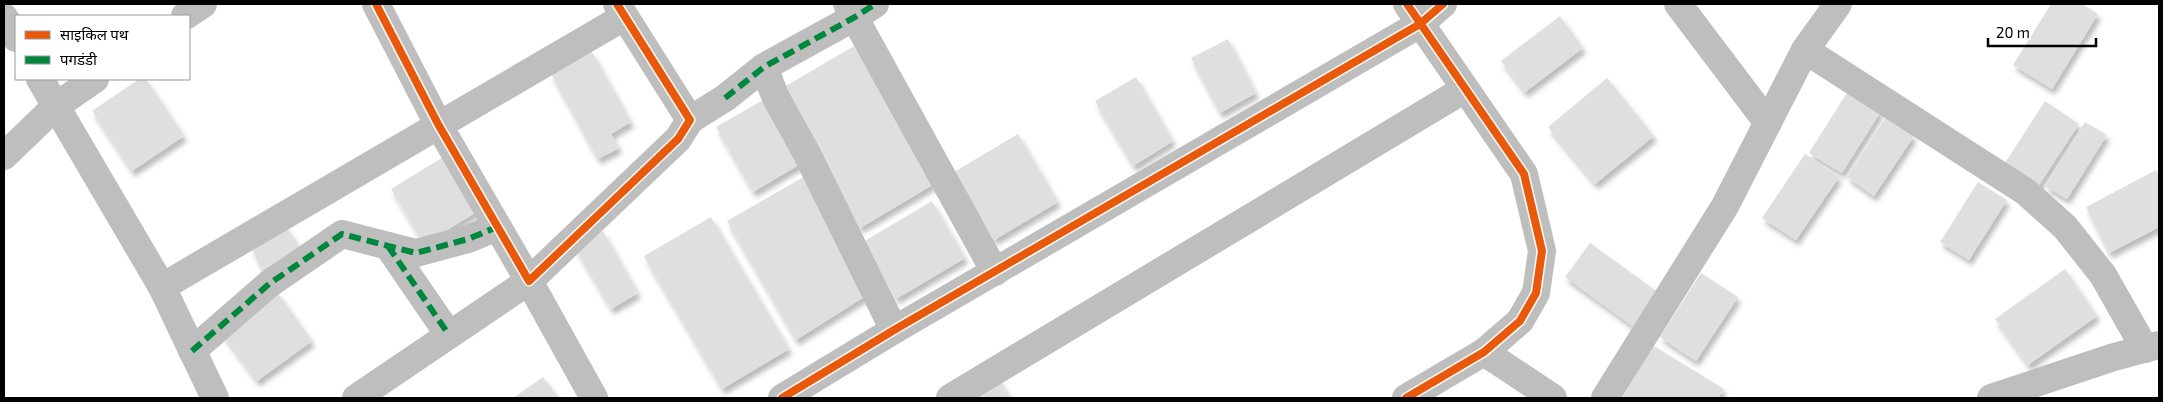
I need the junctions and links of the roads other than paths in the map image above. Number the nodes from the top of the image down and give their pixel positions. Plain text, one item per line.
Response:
1 (172, 4) edge
2 (202, 4) edge
3 (376, 4) edge
4 (1443, 4) edge
5 (1678, 4) edge
6 (1838, 4) edge
7 (859, 8) edge
8 (621, 10) edge
9 (1413, 14) edge
10 (178, 15) edge
11 (186, 15) edge
12 (4, 17) edge
13 (15, 36) edge
14 (1804, 50) junction
15 (764, 67) junction
16 (41, 80) edge
17 (94, 80) edge
18 (1465, 89) junction
19 (56, 106) junction
20 (690, 120) junction
21 (1768, 123) junction
22 (438, 124) junction
23 (4, 156) edge
24 (497, 227) junction
25 (388, 246) junction
26 (995, 272) junction
27 (529, 281) junction
28 (162, 287) junction
29 (894, 330) junction
30 (449, 335) junction
31 (2152, 347) edge
32 (192, 351) junction
33 (1484, 352) junction
34 (820, 388) edge
35 (215, 398) edge
36 (356, 398) edge
37 (594, 398) edge
38 (782, 398) edge
39 (950, 398) edge
40 (1406, 398) edge
41 (1553, 398) edge
42 (1605, 398) edge
43 (1991, 398) edge

1 - 10 street
2 - 11 street
3 - 22 street
4 - 9 street
5 - 21 street
6 - 14 street
7 - 15 street
7 - 26 street
8 - 20 street
8 - 22 street
9 - 18 street
9 - 26 street
12 - 13 street
14 - 21 street
14 - 31 street
15 - 20 street
15 - 29 street
16 - 19 street
17 - 19 street
18 - 33 street
18 - 39 street
19 - 23 street
19 - 28 street
20 - 27 street
21 - 42 street
22 - 24 street
22 - 28 street
24 - 25 street
24 - 27 street
25 - 30 street
25 - 32 street
26 - 29 street
27 - 30 street
27 - 37 street
28 - 32 street
29 - 34 street
30 - 36 street
31 - 43 street
32 - 35 street
33 - 40 street
33 - 41 street
34 - 38 street

